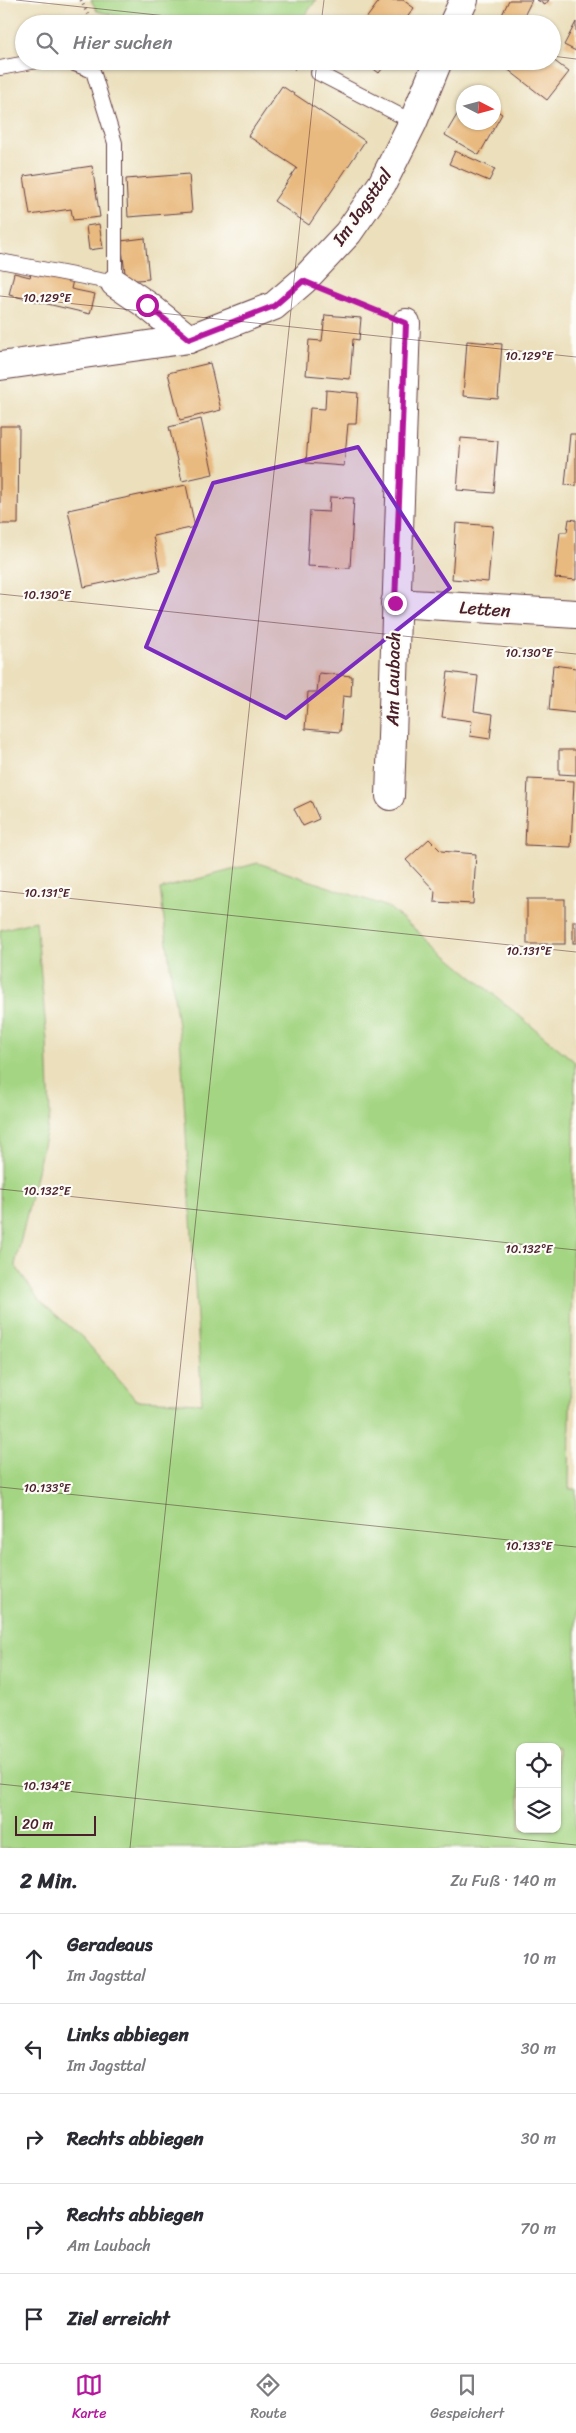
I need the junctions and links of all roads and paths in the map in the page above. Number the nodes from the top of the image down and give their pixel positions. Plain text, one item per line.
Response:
1 (81, 0) edge
2 (464, 0) edge
3 (88, 15) edge
4 (457, 15) edge
5 (15, 65) edge
6 (0, 68) edge
7 (90, 70) edge
8 (305, 70) edge
9 (434, 70) edge
10 (318, 73) joint
11 (413, 122) junction
12 (0, 261) edge
13 (303, 281) junction
14 (115, 283) junction
15 (406, 323) joint
16 (189, 339) junction
17 (0, 366) edge
18 (395, 603) junction
19 (576, 614) edge
20 (390, 796) dead end

1 - 3 path
2 - 4 street
5 - 6 lane
7 - 14 lane
8 - 10 path
9 - 11 street, Im Jagsttal
10 - 11 lane
11 - 13 street, Im Jagsttal
12 - 14 lane
13 - 15 path
13 - 16 street, Im Jagsttal
14 - 16 street
15 - 18 street, Am Laubach
16 - 17 street, Im Jagsttal
18 - 19 street, Letten
18 - 20 street, Am Laubach

